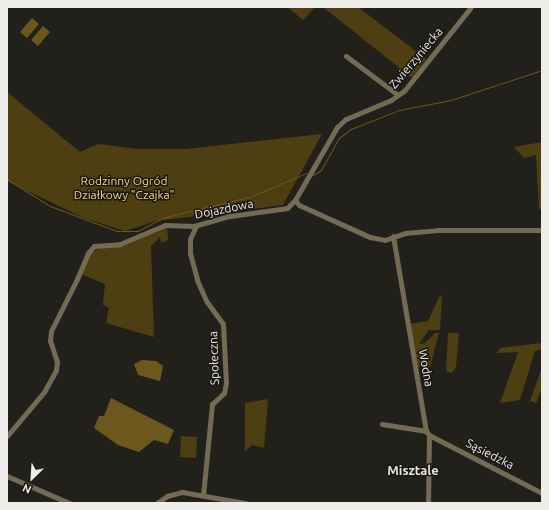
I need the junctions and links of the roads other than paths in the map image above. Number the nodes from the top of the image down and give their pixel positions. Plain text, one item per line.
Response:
1 (470, 7) edge
2 (346, 56) dead end
3 (398, 95) junction
4 (295, 200) junction
5 (299, 205) junction
6 (287, 208) junction
7 (196, 226) junction
8 (542, 230) edge
9 (393, 236) junction
10 (382, 424) dead end
11 (427, 433) junction
12 (7, 436) edge
13 (7, 476) edge
14 (542, 492) edge
15 (203, 495) junction
16 (69, 503) edge
17 (157, 503) edge
18 (245, 503) edge
19 (428, 503) edge

1 - 3 street, Zwierzyniecka
2 - 3 street
3 - 4 street, Zwierzyniecka
4 - 5 street
4 - 6 street
5 - 6 street, Dojazdowa
5 - 9 street
6 - 7 street, Dojazdowa
7 - 12 street, Dojazdowa
7 - 15 street, Społeczna
8 - 9 street
9 - 11 street, Wodna
10 - 11 street, Sąsiedzka
11 - 14 street, Sąsiedzka
11 - 19 street, Wodna
13 - 16 street
15 - 17 street
15 - 18 street

